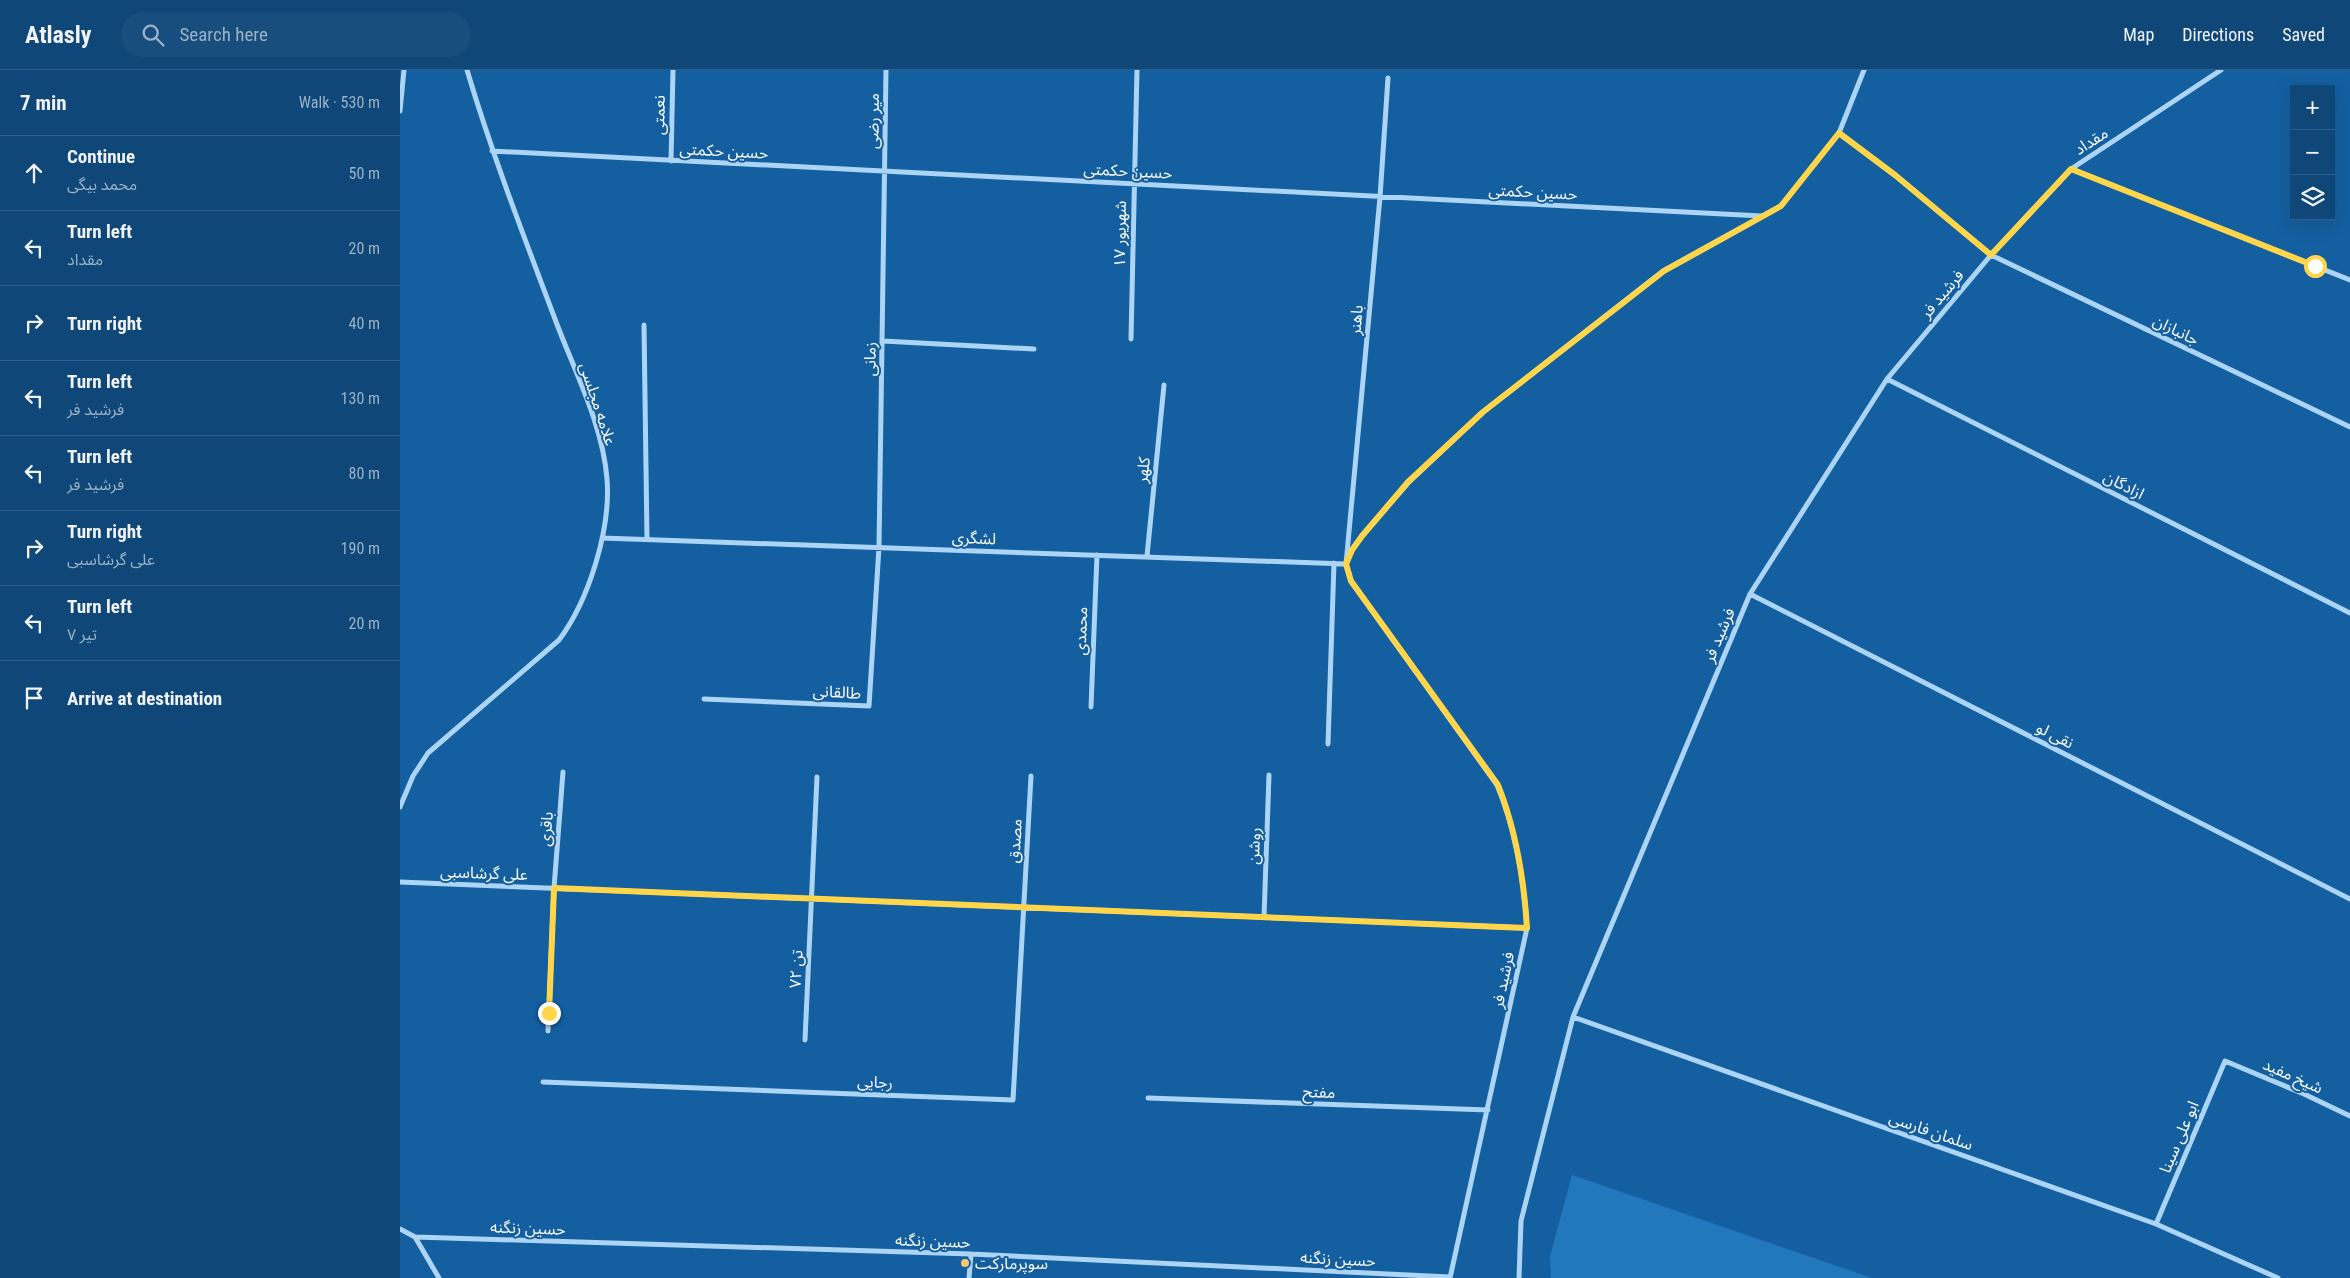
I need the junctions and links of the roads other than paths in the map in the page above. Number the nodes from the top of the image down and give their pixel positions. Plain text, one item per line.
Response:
1 (404, 70) edge
2 (467, 70) edge
3 (673, 70) edge
4 (886, 70) edge
5 (1137, 70) edge
6 (1864, 70) edge
7 (2222, 70) edge
8 (1388, 78) dead end
9 (400, 111) edge
10 (1839, 133) junction
11 (492, 152) junction
12 (671, 161) junction
13 (2071, 169) junction
14 (885, 172) junction
15 (1134, 184) junction
16 (1380, 197) junction
17 (1763, 216) junction
18 (1991, 255) junction
19 (2350, 280) edge
20 (644, 325) dead end
21 (1131, 339) dead end
22 (883, 341) junction
23 (1034, 349) dead end
24 (1887, 379) junction
25 (1164, 385) dead end
26 (2350, 427) edge
27 (602, 538) junction
28 (647, 539) junction
29 (879, 547) junction
30 (1097, 555) junction
31 (1147, 556) junction
32 (1334, 563) junction
33 (1346, 564) junction
34 (1750, 594) junction
35 (2350, 613) edge
36 (704, 699) dead end
37 (1091, 707) dead end
38 (1328, 744) dead end
39 (564, 772) dead end
40 (1269, 775) dead end
41 (1031, 776) dead end
42 (817, 777) dead end
43 (400, 807) edge
44 (400, 882) edge
45 (554, 888) junction
46 (812, 899) junction
47 (2350, 899) edge
48 (1024, 908) junction
49 (1264, 917) junction
50 (1527, 928) junction
51 (1573, 1018) junction
52 (548, 1031) dead end
53 (805, 1040) dead end
54 (2225, 1061) joint
55 (543, 1082) dead end
56 (1148, 1098) dead end
57 (1488, 1110) junction
58 (2350, 1116) edge
59 (2156, 1224) junction
60 (400, 1229) edge
61 (415, 1237) junction
62 (971, 1254) junction
63 (439, 1278) edge
64 (970, 1278) edge
65 (1450, 1278) edge
66 (1519, 1278) edge
67 (2278, 1278) edge

1 - 9 street
2 - 11 street, علامه مجلسی
3 - 12 street, نعمتی
4 - 14 street, میر رضی
5 - 15 street, ۱۷ شهریور
6 - 10 street
7 - 13 street, مقداد
8 - 16 street, باهنر
10 - 17 street
10 - 18 street, جانبازان
11 - 12 street, حسین حکمتی
11 - 27 street, علامه مجلسی
12 - 14 street, حسین حکمتی
13 - 18 street, مقداد
13 - 19 street
14 - 15 street, حسین حکمتی
14 - 22 street, زمانی
15 - 16 street, حسین حکمتی
15 - 21 street, ۱۷ شهریور
16 - 17 street, حسین حکمتی
16 - 33 street, باهنر
17 - 33 street
18 - 24 street, فرشید فر
18 - 26 street, جانبازان
20 - 28 street
22 - 23 street
22 - 29 street, زمانی
24 - 34 street, فرشید فر
24 - 35 street, ازادگان
25 - 31 street, کلهر
27 - 28 street, لشگری
27 - 43 street, علامه مجلسی
28 - 29 street, لشگری
29 - 30 street, لشگری
29 - 36 street, طالقانی
30 - 31 street, لشگری
30 - 37 street, محمدی
31 - 32 street, لشگری
32 - 33 street, لشگری
32 - 38 street
33 - 50 street, فرشید فر
34 - 47 street, نقی لو
34 - 51 street, فرشید فر
39 - 45 street, باقری
40 - 49 street, روشن
41 - 48 street, مصدق
42 - 46 street, ۷۲ تن
44 - 45 street, علی گرشاسبی
45 - 46 street, علی گرشاسبی
45 - 52 street, باقری
46 - 48 street, علی گرشاسبی
46 - 53 street, ۷۲ تن
48 - 49 street, علی گرشاسبی
48 - 55 street, رجایی
49 - 50 street, علی گرشاسبی
50 - 57 street, فرشید فر
51 - 59 street, سلمان فارسی
51 - 66 street, فرشید فر
54 - 58 street, شیخ مفید
54 - 59 street, ابو علی سینا
56 - 57 street, مفتح
57 - 65 street, فرشید فر
59 - 67 street, سلمان فارسی
60 - 61 street
61 - 62 street, حسین زنگنه
61 - 63 street
62 - 64 street
62 - 65 street, حسین زنگنه

